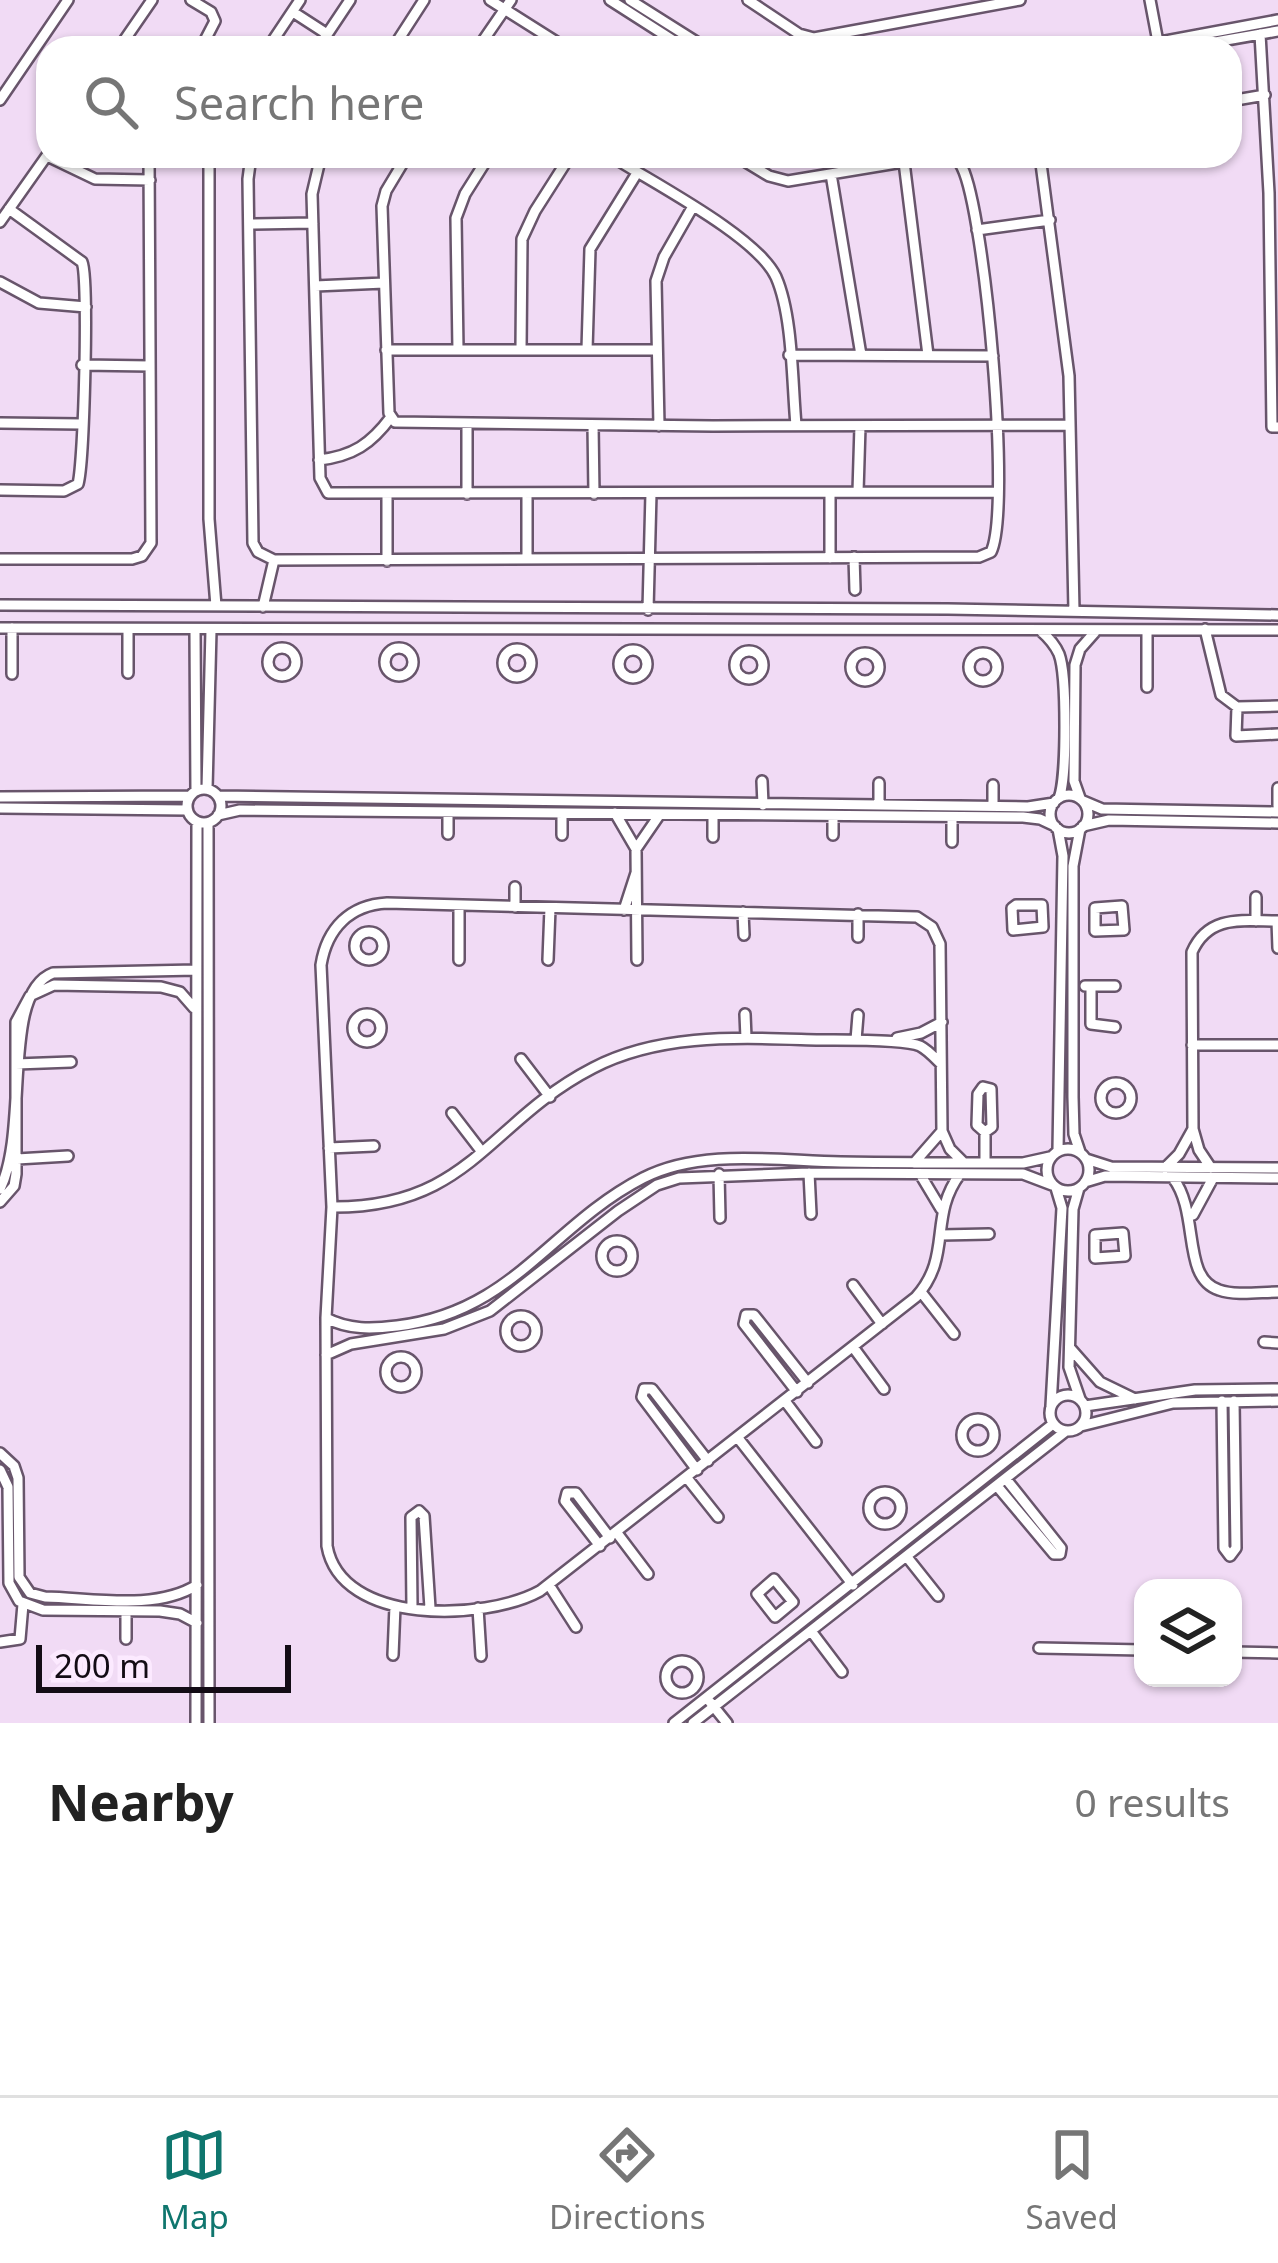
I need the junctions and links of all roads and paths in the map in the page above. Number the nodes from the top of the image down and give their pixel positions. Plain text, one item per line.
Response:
1 (68, 0) edge
2 (152, 0) edge
3 (191, 0) edge
4 (300, 0) edge
5 (350, 0) edge
6 (424, 0) edge
7 (490, 0) edge
8 (610, 0) edge
9 (630, 0) edge
10 (748, 0) edge
11 (1020, 0) edge
12 (1150, 0) edge
13 (508, 5) edge
14 (292, 11) junction
15 (1278, 20) edge
16 (669, 31) junction
17 (1278, 31) edge
18 (327, 34) joint
19 (1260, 34) junction
20 (44, 36) edge
21 (127, 36) edge
22 (207, 36) edge
23 (276, 36) edge
24 (401, 36) edge
25 (486, 36) edge
26 (548, 36) edge
27 (674, 36) edge
28 (680, 36) edge
29 (806, 36) edge
30 (825, 36) edge
31 (1157, 36) edge
32 (1217, 36) edge
33 (1234, 36) edge
34 (36, 47) edge
35 (1265, 95) junction
36 (1242, 99) edge
37 (0, 100) edge
38 (38, 168) edge
39 (73, 168) edge
40 (150, 168) edge
41 (209, 168) edge
42 (251, 168) edge
43 (317, 168) edge
44 (400, 168) edge
45 (482, 168) edge
46 (562, 168) edge
47 (629, 168) edge
48 (758, 168) edge
49 (868, 168) edge
50 (905, 168) edge
51 (962, 168) edge
52 (1042, 168) edge
53 (637, 173) junction
54 (831, 174) junction
55 (150, 180) junction
56 (692, 208) junction
57 (9, 209) junction
58 (1050, 220) junction
59 (0, 222) edge
60 (249, 224) junction
61 (314, 224) junction
62 (977, 230) junction
63 (0, 282) edge
64 (384, 283) junction
65 (315, 286) junction
66 (86, 307) junction
67 (386, 350) junction
68 (458, 350) junction
69 (521, 350) junction
70 (587, 350) junction
71 (656, 350) junction
72 (789, 356) junction
73 (860, 356) junction
74 (928, 356) junction
75 (993, 356) junction
76 (82, 365) junction
77 (149, 366) junction
78 (391, 417) junction
79 (0, 423) edge
80 (81, 424) junction
81 (467, 424) junction
82 (1070, 424) junction
83 (593, 425) junction
84 (796, 425) junction
85 (659, 426) junction
86 (860, 426) junction
87 (998, 427) junction
88 (1278, 427) edge
89 (319, 460) junction
90 (0, 490) edge
91 (997, 492) junction
92 (830, 493) junction
93 (858, 493) junction
94 (387, 494) junction
95 (467, 494) junction
96 (527, 494) junction
97 (594, 494) junction
98 (650, 494) junction
99 (830, 557) junction
100 (854, 557) junction
101 (649, 558) junction
102 (0, 559) edge
103 (526, 559) junction
104 (274, 560) junction
105 (387, 561) junction
106 (855, 590) dead end
107 (0, 605) edge
108 (215, 606) junction
109 (263, 607) junction
110 (648, 610) junction
111 (1074, 611) junction
112 (1278, 615) edge
113 (6, 628) edge
114 (128, 629) junction
115 (281, 629) junction
116 (1205, 629) junction
117 (195, 630) junction
118 (211, 630) junction
119 (398, 630) junction
120 (517, 630) junction
121 (632, 630) junction
122 (748, 630) junction
123 (866, 630) junction
124 (982, 630) junction
125 (1278, 630) edge
126 (1095, 631) junction
127 (1147, 631) junction
128 (1042, 632) junction
129 (282, 647) dead end
130 (398, 648) dead end
131 (517, 649) dead end
132 (633, 650) dead end
133 (749, 650) dead end
134 (196, 653) junction
135 (865, 653) dead end
136 (983, 653) dead end
137 (208, 655) junction
138 (128, 673) dead end
139 (12, 674) dead end
140 (1147, 687) dead end
141 (1278, 706) edge
142 (1237, 707) junction
143 (1278, 734) edge
144 (762, 782) dead end
145 (879, 783) dead end
146 (993, 785) dead end
147 (1278, 788) edge
148 (197, 792) junction
149 (0, 796) edge
150 (218, 796) junction
151 (1056, 800) junction
152 (1082, 800) junction
153 (41, 803) junction
154 (763, 805) junction
155 (879, 805) junction
156 (993, 806) junction
157 (492, 807) junction
158 (0, 808) edge
159 (1278, 809) edge
160 (187, 810) junction
161 (798, 810) junction
162 (448, 812) junction
163 (1028, 812) junction
164 (562, 813) junction
165 (615, 814) junction
166 (660, 814) junction
167 (218, 815) junction
168 (713, 815) junction
169 (833, 816) junction
170 (952, 817) junction
171 (202, 822) junction
172 (1202, 822) junction
173 (1278, 823) edge
174 (1056, 827) junction
175 (1081, 828) junction
176 (448, 834) dead end
177 (562, 835) dead end
178 (833, 835) dead end
179 (713, 837) dead end
180 (1202, 838) dead end
181 (952, 842) dead end
182 (636, 849) junction
183 (636, 873) junction
184 (383, 887) dead end
185 (515, 887) dead end
186 (1256, 897) dead end
187 (383, 903) junction
188 (370, 904) junction
189 (459, 905) junction
190 (515, 907) junction
191 (550, 908) junction
192 (624, 910) junction
193 (639, 910) junction
194 (743, 912) junction
195 (858, 914) junction
196 (1044, 918) dead end
197 (1068, 920) junction
198 (1094, 920) dead end
199 (1256, 921) junction
200 (1278, 921) edge
201 (370, 932) dead end
202 (744, 935) dead end
203 (858, 937) dead end
204 (1278, 948) edge
205 (459, 960) dead end
206 (548, 960) dead end
207 (637, 960) dead end
208 (196, 970) junction
209 (1074, 986) junction
210 (1091, 986) junction
211 (1115, 986) dead end
212 (21, 987) dead end
213 (194, 1008) junction
214 (745, 1014) dead end
215 (858, 1016) dead end
216 (942, 1022) junction
217 (1115, 1027) dead end
218 (353, 1028) dead end
219 (323, 1029) junction
220 (746, 1038) junction
221 (856, 1040) junction
222 (887, 1042) junction
223 (1192, 1045) junction
224 (1278, 1045) edge
225 (3, 1053) dead end
226 (521, 1059) dead end
227 (71, 1062) dead end
228 (16, 1064) junction
229 (941, 1064) junction
230 (1048, 1091) dead end
231 (1062, 1091) junction
232 (550, 1097) junction
233 (1073, 1097) junction
234 (1101, 1097) dead end
235 (18, 1112) junction
236 (5, 1113) junction
237 (452, 1113) dead end
238 (1193, 1129) junction
239 (942, 1131) junction
240 (986, 1132) dead end
241 (374, 1146) dead end
242 (329, 1148) junction
243 (482, 1152) junction
244 (1054, 1154) junction
245 (1083, 1155) junction
246 (68, 1156) dead end
247 (17, 1159) junction
248 (913, 1163) junction
249 (985, 1163) junction
250 (962, 1168) junction
251 (1278, 1168) edge
252 (1023, 1169) junction
253 (1114, 1172) junction
254 (809, 1173) junction
255 (1169, 1173) junction
256 (1212, 1173) junction
257 (719, 1174) junction
258 (920, 1174) junction
259 (1278, 1178) edge
260 (1082, 1185) junction
261 (1054, 1186) junction
262 (0, 1189) edge
263 (0, 1202) edge
264 (332, 1207) junction
265 (941, 1209) junction
266 (811, 1214) dead end
267 (720, 1218) dead end
268 (1192, 1221) junction
269 (594, 1231) junction
270 (988, 1234) dead end
271 (941, 1235) junction
272 (560, 1240) junction
273 (607, 1245) dead end
274 (1094, 1245) dead end
275 (1072, 1246) junction
276 (569, 1252) junction
277 (853, 1286) dead end
278 (920, 1292) junction
279 (1278, 1292) edge
280 (504, 1303) junction
281 (326, 1318) junction
282 (514, 1318) dead end
283 (882, 1324) junction
284 (953, 1334) dead end
285 (771, 1336) junction
286 (400, 1339) junction
287 (1264, 1342) dead end
288 (1278, 1342) edge
289 (760, 1345) junction
290 (853, 1347) junction
291 (1069, 1347) junction
292 (326, 1355) junction
293 (402, 1358) dead end
294 (808, 1383) junction
295 (1246, 1388) junction
296 (884, 1389) dead end
297 (1278, 1389) edge
298 (797, 1392) junction
299 (1135, 1399) junction
300 (785, 1401) junction
301 (1234, 1401) junction
302 (1278, 1401) edge
303 (1083, 1402) junction
304 (1051, 1406) junction
305 (668, 1409) junction
306 (657, 1417) junction
307 (1053, 1424) junction
308 (1082, 1426) junction
309 (1066, 1431) junction
310 (738, 1438) junction
311 (816, 1442) dead end
312 (987, 1448) dead end
313 (0, 1453) edge
314 (708, 1461) junction
315 (1002, 1466) junction
316 (0, 1470) edge
317 (697, 1470) junction
318 (687, 1478) junction
319 (1002, 1482) junction
320 (1229, 1516) dead end
321 (718, 1517) dead end
322 (894, 1521) dead end
323 (1043, 1534) dead end
324 (614, 1536) junction
325 (910, 1541) junction
326 (600, 1546) junction
327 (907, 1557) junction
328 (648, 1574) dead end
329 (197, 1585) junction
330 (548, 1585) junction
331 (854, 1585) junction
332 (938, 1596) dead end
333 (23, 1604) junction
334 (146, 1605) junction
335 (395, 1606) junction
336 (412, 1607) junction
337 (430, 1608) junction
338 (478, 1608) junction
339 (126, 1611) junction
340 (784, 1611) dead end
341 (197, 1623) junction
342 (576, 1627) dead end
343 (797, 1627) junction
344 (811, 1631) junction
345 (126, 1639) dead end
346 (0, 1642) edge
347 (1039, 1648) dead end
348 (1134, 1650) edge
349 (1242, 1652) edge
350 (1278, 1653) edge
351 (392, 1655) dead end
352 (481, 1656) dead end
353 (842, 1672) dead end
354 (196, 1681) junction
355 (209, 1681) junction
356 (692, 1689) dead end
357 (708, 1702) junction
358 (196, 1723) edge
359 (209, 1723) edge
360 (674, 1723) edge
361 (693, 1723) edge
362 (727, 1723) edge

1 - 20 street
2 - 21 street
3 - 22 street
4 - 14 street
5 - 18 street
6 - 24 street
7 - 13 street
8 - 16 street
9 - 16 street
10 - 29 street
11 - 30 street
12 - 31 street
13 - 25 street
13 - 26 street
14 - 18 street
14 - 23 street
15 - 32 street
16 - 27 street
16 - 28 street
17 - 19 street
19 - 33 street
19 - 35 street
34 - 37 street
35 - 36 street
35 - 88 street
38 - 57 street
39 - 55 street
40 - 55 street
41 - 108 street
42 - 60 street
43 - 61 street
44 - 64 street
45 - 68 street
46 - 69 street
47 - 53 street
48 - 54 street
49 - 54 street
50 - 74 street
51 - 62 street
52 - 58 street
53 - 56 street
53 - 70 street
54 - 73 street
55 - 77 street
56 - 71 street
56 - 72 street
57 - 59 street
57 - 66 street
58 - 62 street
58 - 82 street
60 - 61 street
60 - 104 street
61 - 65 street
62 - 75 street
63 - 66 street
64 - 65 street
64 - 67 street
65 - 89 street
66 - 76 street
67 - 68 street
67 - 78 street
68 - 69 street
69 - 70 street
70 - 71 street
71 - 85 street
72 - 73 street
72 - 84 street
73 - 74 street
74 - 75 street
75 - 87 street
76 - 77 street
76 - 80 street
77 - 102 street
78 - 81 street
78 - 89 street
79 - 80 street
80 - 90 street
81 - 83 street
81 - 95 street
82 - 87 street
82 - 111 street
83 - 85 street
83 - 97 street
84 - 85 street
84 - 86 street
86 - 87 street
86 - 93 street
87 - 91 street
89 - 94 street
91 - 93 street
91 - 100 street
92 - 93 street
92 - 98 street
92 - 99 street
94 - 95 street
94 - 105 street
95 - 96 street
96 - 97 street
96 - 103 street
97 - 98 street
98 - 101 street
99 - 100 street
99 - 101 street
100 - 106 street
101 - 103 street
101 - 110 street
103 - 105 street
104 - 105 street
104 - 109 street
107 - 108 street
108 - 109 street
109 - 110 street
110 - 111 street
111 - 112 street
113 - 114 street
113 - 139 street
114 - 117 street
114 - 138 street
115 - 118 street
115 - 119 street
115 - 129 street
116 - 125 street
116 - 127 street
116 - 142 street
117 - 118 street
117 - 134 street
118 - 137 street
119 - 120 street
119 - 130 street
120 - 121 street
120 - 131 street
121 - 122 street
121 - 132 street
122 - 123 street
122 - 133 street
123 - 124 street
123 - 135 street
124 - 128 street
124 - 136 street
126 - 127 street
126 - 128 street
126 - 152 street
127 - 140 street
128 - 151 street
134 - 137 street
134 - 148 street
137 - 148 street
141 - 142 street
142 - 143 street
144 - 154 street
145 - 155 street
146 - 156 street
147 - 159 street
148 - 150 street
148 - 153 street
148 - 160 street
149 - 153 street
150 - 157 street
150 - 167 street
151 - 152 street
151 - 163 street
151 - 174 street
152 - 159 street
152 - 175 street
153 - 158 street
153 - 160 street
154 - 157 street
154 - 161 street
155 - 156 street
155 - 161 street
156 - 163 street
157 - 162 street
157 - 164 street
160 - 171 street
161 - 168 street
161 - 169 street
162 - 167 street
162 - 176 street
163 - 170 street
163 - 174 street
164 - 165 street
164 - 177 street
165 - 166 street
165 - 182 street
166 - 168 street
166 - 182 street
167 - 171 street
168 - 179 street
169 - 170 street
169 - 178 street
170 - 181 street
171 - 208 street
171 - 355 street
172 - 173 street
172 - 175 street
172 - 180 street
174 - 175 street
174 - 197 street
175 - 197 street
182 - 183 street
183 - 192 street
183 - 193 street
184 - 187 street
185 - 190 street
186 - 199 street
187 - 188 street
187 - 189 street
188 - 201 street
188 - 219 street
189 - 190 street
189 - 205 street
190 - 191 street
191 - 192 street
191 - 206 street
192 - 193 street
193 - 194 street
193 - 207 street
194 - 195 street
194 - 202 street
195 - 203 street
195 - 216 street
196 - 197 street
197 - 198 street
197 - 209 street
197 - 231 street
199 - 200 street
199 - 223 street
200 - 204 street
208 - 212 street
208 - 213 street
209 - 210 street
209 - 233 street
210 - 211 street
210 - 217 street
213 - 228 street
213 - 329 street
214 - 220 street
215 - 221 street
216 - 222 street
216 - 229 street
218 - 219 street
219 - 242 street
220 - 221 street
220 - 232 street
221 - 222 street
222 - 229 street
223 - 224 street
223 - 238 street
225 - 236 street
226 - 232 street
227 - 228 street
228 - 235 street
229 - 239 street
230 - 231 street
231 - 244 street
232 - 243 street
233 - 234 street
233 - 245 street
235 - 236 street
235 - 247 street
236 - 262 street
237 - 243 street
238 - 255 street
238 - 256 street
239 - 248 street
239 - 250 street
240 - 249 street
241 - 242 street
242 - 264 street
243 - 264 street
244 - 245 street
244 - 252 street
244 - 261 street
245 - 253 street
245 - 260 street
246 - 247 street
247 - 263 street
248 - 250 street
248 - 272 street
249 - 250 street
249 - 252 street
250 - 252 street
250 - 258 street
250 - 265 street
251 - 256 street
252 - 261 street
253 - 255 street
253 - 260 street
254 - 257 street
254 - 258 street
254 - 266 street
255 - 256 street
255 - 268 street
256 - 259 street
256 - 268 street
257 - 267 street
257 - 269 street
258 - 265 street
260 - 261 street
260 - 275 street
261 - 304 street
264 - 281 street
265 - 271 street
268 - 279 street
269 - 273 street
269 - 276 street
270 - 271 street
271 - 278 street
272 - 276 street
272 - 281 street
274 - 275 street
275 - 291 street
276 - 280 street
277 - 283 street
278 - 283 street
278 - 284 street
280 - 282 street
280 - 286 street
281 - 292 street
283 - 290 street
285 - 289 street
285 - 289 street
285 - 294 street
286 - 292 street
286 - 293 street
287 - 288 street
289 - 298 street
290 - 294 street
290 - 296 street
291 - 299 street
291 - 303 street
292 - 335 street
294 - 298 street
295 - 297 street
295 - 299 street
295 - 301 street
298 - 300 street
299 - 303 street
300 - 310 street
300 - 311 street
301 - 302 street
301 - 308 street
301 - 320 street
303 - 304 street
303 - 308 street
304 - 307 street
305 - 306 street
305 - 306 street
305 - 314 street
306 - 317 street
307 - 309 street
307 - 315 street
308 - 309 street
309 - 319 street
310 - 314 street
310 - 331 street
312 - 315 street
313 - 334 street
314 - 317 street
315 - 325 street
316 - 333 street
317 - 318 street
318 - 321 street
318 - 324 street
319 - 323 street
319 - 327 street
322 - 325 street
324 - 326 street
324 - 326 street
324 - 328 street
325 - 331 street
326 - 330 street
327 - 332 street
327 - 344 street
329 - 334 street
329 - 341 street
330 - 338 street
330 - 342 street
331 - 343 street
333 - 339 street
333 - 346 street
334 - 339 street
334 - 341 street
335 - 336 street
335 - 351 street
336 - 337 street
336 - 337 street
337 - 338 street
338 - 352 street
339 - 345 street
340 - 343 street
341 - 354 street
343 - 357 street
344 - 353 street
344 - 357 street
347 - 348 street
349 - 350 street
354 - 355 street
354 - 358 street
355 - 359 street
356 - 357 street
357 - 360 street
357 - 361 street
357 - 362 street

